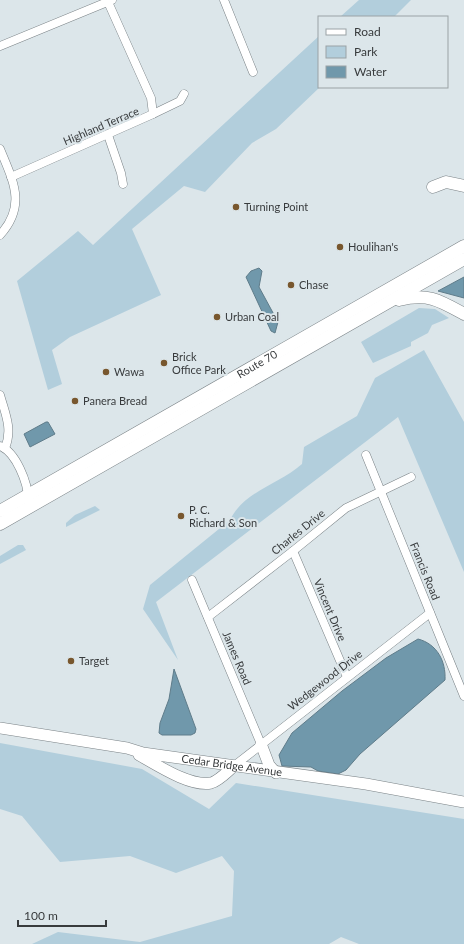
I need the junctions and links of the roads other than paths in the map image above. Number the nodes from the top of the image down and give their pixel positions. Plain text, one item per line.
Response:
1 (224, 0) edge
2 (110, 1) edge
3 (0, 46) edge
4 (253, 72) dead end
5 (184, 94) dead end
6 (153, 114) junction
7 (108, 135) junction
8 (0, 149) edge
9 (11, 177) junction
10 (123, 184) dead end
11 (464, 186) edge
12 (433, 187) dead end
13 (0, 235) edge
14 (464, 246) edge
15 (464, 259) edge
16 (388, 302) junction
17 (464, 314) edge
18 (0, 395) edge
19 (2, 447) edge
20 (366, 455) dead end
21 (411, 477) dead end
22 (380, 491) junction
23 (28, 493) junction
24 (29, 507) junction
25 (0, 511) edge
26 (0, 524) edge
27 (293, 551) junction
28 (192, 580) dead end
29 (430, 613) junction
30 (208, 617) junction
31 (347, 677) junction
32 (464, 696) edge
33 (0, 728) edge
34 (261, 744) junction
35 (127, 748) junction
36 (234, 766) junction
37 (276, 773) junction
38 (464, 802) edge

1 - 4 street
2 - 3 street
2 - 6 street, Highland Terrace
5 - 6 street
6 - 7 street, Highland Terrace
7 - 9 street, Highland Terrace
7 - 10 street
8 - 9 street
9 - 13 street
11 - 12 highway
14 - 23 highway, Route 70
15 - 16 highway, Route 70
16 - 17 highway
16 - 24 highway, Route 70
18 - 19 street
19 - 23 street
20 - 22 street, Francis Road
21 - 22 street, Charles Drive
22 - 27 street, Charles Drive
22 - 29 street, Francis Road
23 - 24 street
23 - 25 highway, Route 70
24 - 26 highway, Route 70
27 - 30 street, Charles Drive
27 - 31 street, Vincent Drive
28 - 30 street, James Road
29 - 31 street, Wedgewood Drive
29 - 32 street, Francis Road
30 - 34 street, James Road
31 - 34 street, Wedgewood Drive
33 - 35 main road, Cedar Bridge Avenue
34 - 36 street, Wedgewood Drive
34 - 37 main road
35 - 36 main road, Cedar Bridge Avenue
35 - 36 main road
36 - 37 main road, Cedar Bridge Avenue
37 - 38 main road, Cedar Bridge Avenue

